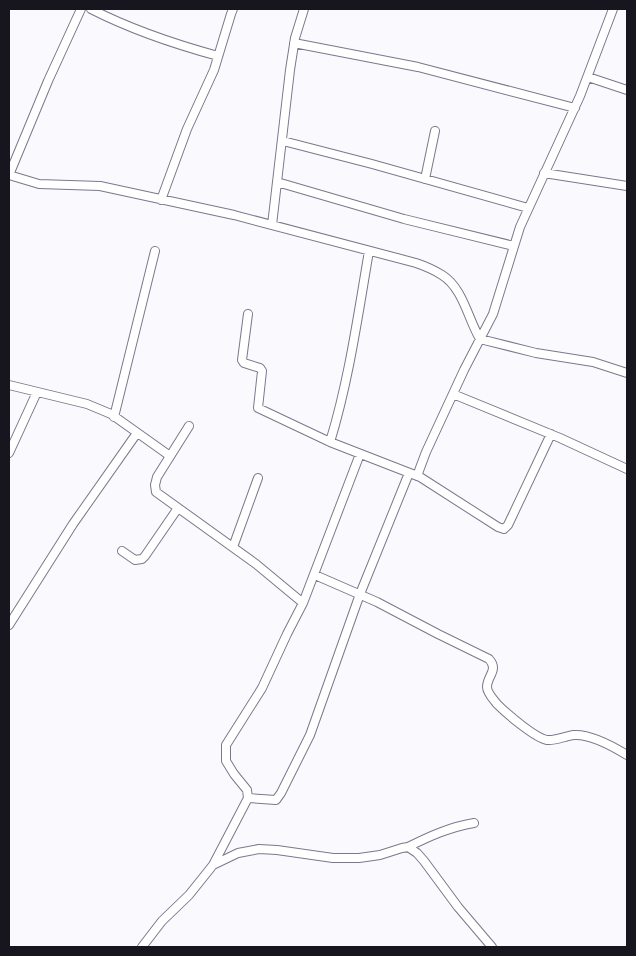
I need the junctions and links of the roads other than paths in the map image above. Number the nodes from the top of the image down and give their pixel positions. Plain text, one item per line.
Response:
1 (81, 9) edge
2 (91, 9) edge
3 (234, 9) edge
4 (304, 9) edge
5 (613, 9) edge
6 (294, 43) junction
7 (218, 56) junction
8 (588, 77) junction
9 (627, 90) edge
10 (575, 108) junction
11 (435, 132) dead end
12 (282, 141) junction
13 (544, 173) junction
14 (9, 175) edge
15 (424, 179) junction
16 (278, 182) junction
17 (627, 186) edge
18 (161, 200) junction
19 (528, 208) junction
20 (272, 225) junction
21 (514, 246) junction
22 (155, 251) dead end
23 (369, 251) junction
24 (248, 314) dead end
25 (480, 339) junction
26 (627, 373) edge
27 (9, 384) edge
28 (38, 392) junction
29 (453, 394) junction
30 (114, 417) junction
31 (189, 426) dead end
32 (137, 433) junction
33 (551, 434) junction
34 (330, 442) junction
35 (9, 453) edge
36 (360, 454) junction
37 (170, 456) junction
38 (627, 469) edge
39 (409, 472) junction
40 (417, 476) junction
41 (258, 478) dead end
42 (178, 508) junction
43 (233, 547) junction
44 (122, 551) dead end
45 (314, 575) junction
46 (360, 594) junction
47 (303, 603) junction
48 (9, 625) edge
49 (627, 755) edge
50 (248, 798) junction
51 (474, 823) dead end
52 (408, 847) junction
53 (212, 865) junction
54 (142, 947) edge
55 (492, 947) edge

1 - 14 street
2 - 7 street
3 - 7 street
4 - 6 street
5 - 8 street
6 - 10 street
6 - 12 street
7 - 18 street
8 - 9 street
8 - 10 street
10 - 13 street
11 - 15 street
12 - 15 street
12 - 16 street
13 - 17 street
13 - 19 street
14 - 18 street
15 - 19 street
16 - 20 street
16 - 21 street
18 - 20 street
19 - 21 street
20 - 23 street
21 - 25 street
22 - 30 street
23 - 25 street
23 - 34 street
24 - 34 street
25 - 26 street
25 - 29 street
27 - 28 street
28 - 30 street
28 - 35 street
29 - 33 street
29 - 40 street
30 - 32 street
31 - 37 street
32 - 37 street
32 - 48 street
33 - 38 street
33 - 40 street
34 - 36 street
36 - 39 street
36 - 45 street
37 - 42 street
39 - 40 street
39 - 46 street
41 - 43 street
42 - 43 street
42 - 44 street
43 - 47 street
45 - 46 street
45 - 47 street
46 - 49 street
46 - 50 street
47 - 50 street
50 - 53 street
51 - 52 street
52 - 53 street
52 - 55 street
53 - 54 street

